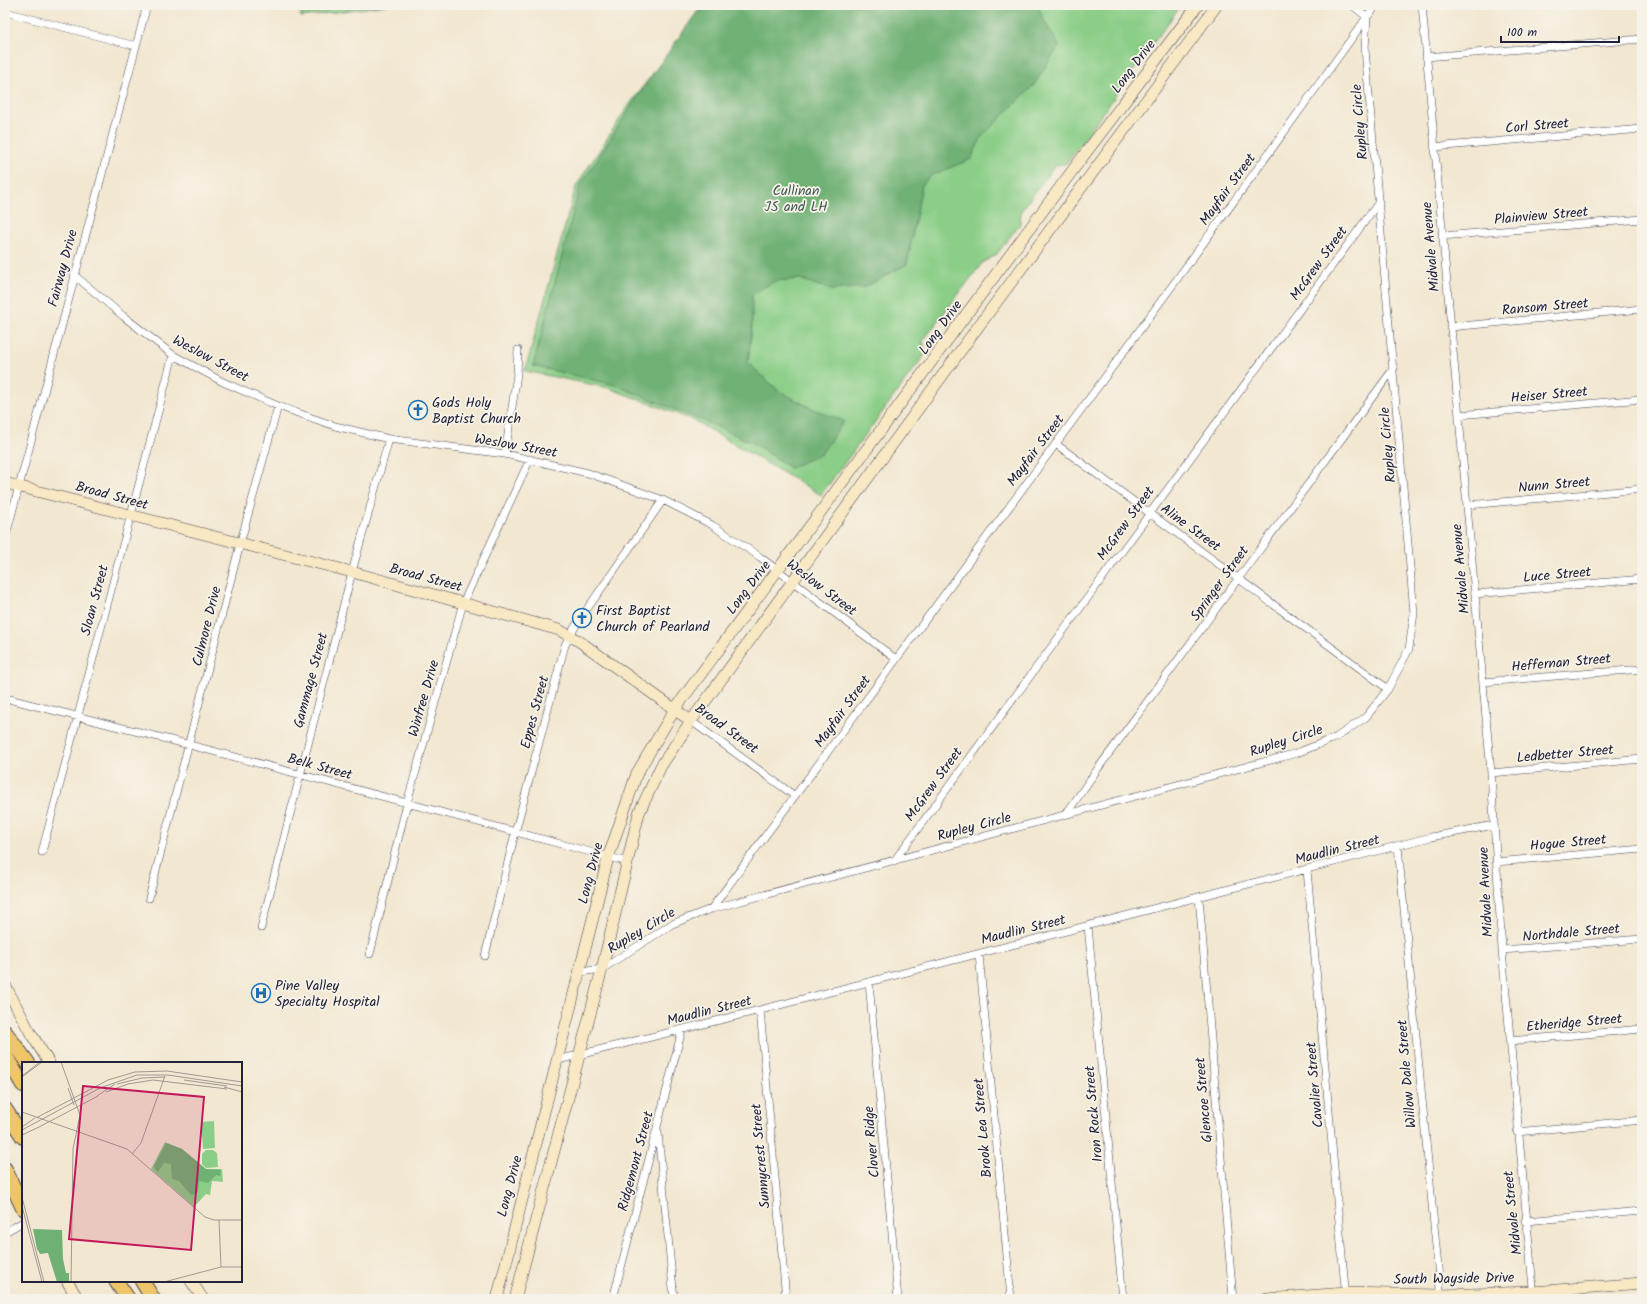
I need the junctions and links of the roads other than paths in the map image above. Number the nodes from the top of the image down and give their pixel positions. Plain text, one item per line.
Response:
1 (147, 5) edge
2 (1217, 5) edge
3 (1352, 5) edge
4 (1377, 5) edge
5 (1422, 5) edge
6 (1196, 7) edge
7 (5, 12) edge
8 (1367, 16) junction
9 (1205, 22) junction
10 (1642, 39) edge
11 (136, 46) junction
12 (1426, 57) junction
13 (1136, 87) junction
14 (1149, 97) junction
15 (1642, 129) edge
16 (1434, 147) junction
17 (1078, 163) junction
18 (1093, 173) junction
19 (1379, 202) junction
20 (1642, 219) edge
21 (1442, 236) junction
22 (1015, 249) junction
23 (1028, 260) junction
24 (74, 275) junction
25 (1642, 310) edge
26 (1450, 328) junction
27 (956, 330) junction
28 (969, 340) junction
29 (518, 350) dead end
30 (173, 355) junction
31 (1394, 368) junction
32 (1642, 399) edge
33 (278, 406) junction
34 (1459, 415) junction
35 (891, 419) junction
36 (904, 429) junction
37 (389, 439) junction
38 (1056, 444) junction
39 (505, 454) junction
40 (530, 459) junction
41 (5, 483) edge
42 (19, 486) junction
43 (1642, 489) edge
44 (831, 499) junction
45 (663, 500) junction
46 (1468, 505) junction
47 (846, 510) junction
48 (1149, 513) junction
49 (130, 515) junction
50 (5, 539) edge
51 (240, 544) junction
52 (779, 571) junction
53 (352, 572) junction
54 (1239, 578) junction
55 (1642, 579) edge
56 (794, 581) junction
57 (1475, 594) junction
58 (463, 603) junction
59 (570, 635) junction
60 (724, 644) junction
61 (738, 657) junction
62 (896, 659) junction
63 (1642, 669) edge
64 (1483, 682) junction
65 (1388, 689) junction
66 (5, 698) edge
67 (675, 709) junction
68 (77, 717) junction
69 (691, 721) junction
70 (190, 745) junction
71 (1642, 760) edge
72 (1491, 773) junction
73 (299, 774) junction
74 (795, 796) junction
75 (407, 803) junction
76 (1066, 814) junction
77 (1494, 825) junction
78 (515, 833) junction
79 (1398, 846) junction
80 (1642, 848) edge
81 (42, 852) dead end
82 (608, 858) junction
83 (894, 861) junction
84 (628, 862) junction
85 (1496, 862) junction
86 (1307, 870) junction
87 (149, 898) dead end
88 (1199, 898) junction
89 (711, 909) junction
90 (1088, 926) junction
91 (261, 928) dead end
92 (1642, 939) edge
93 (1502, 950) junction
94 (370, 954) dead end
95 (979, 954) junction
96 (485, 956) dead end
97 (602, 969) junction
98 (580, 972) junction
99 (869, 982) junction
100 (5, 985) edge
101 (760, 1010) junction
102 (1642, 1029) edge
103 (682, 1030) junction
104 (5, 1032) edge
105 (1509, 1041) junction
106 (5, 1055) edge
107 (579, 1056) junction
108 (558, 1060) junction
109 (27, 1062) edge
110 (49, 1062) edge
111 (22, 1083) edge
112 (5, 1109) edge
113 (1642, 1120) edge
114 (658, 1127) junction
115 (1517, 1132) junction
116 (22, 1135) edge
117 (536, 1145) junction
118 (554, 1151) junction
119 (5, 1169) edge
120 (5, 1183) edge
121 (22, 1206) edge
122 (22, 1209) edge
123 (1642, 1211) edge
124 (1525, 1222) junction
125 (22, 1223) edge
126 (5, 1232) edge
127 (512, 1236) junction
128 (530, 1242) junction
129 (68, 1282) edge
130 (117, 1282) edge
131 (143, 1282) edge
132 (192, 1282) edge
133 (1642, 1282) edge
134 (1346, 1296) edge
135 (1533, 1296) edge
136 (1440, 1297) edge
137 (78, 1299) edge
138 (128, 1299) edge
139 (153, 1299) edge
140 (203, 1299) edge
141 (497, 1299) edge
142 (515, 1299) edge
143 (612, 1299) edge
144 (674, 1299) edge
145 (786, 1299) edge
146 (898, 1299) edge
147 (1011, 1299) edge
148 (1123, 1299) edge
149 (1234, 1299) edge
150 (1267, 1299) edge

1 - 11 street, Fairway Drive
2 - 9 main road
3 - 8 street
4 - 8 street, Mayfair Street
5 - 12 street, Midvale Avenue
6 - 9 main road
6 - 13 main road, Long Drive
7 - 11 street
8 - 19 street, Rupley Circle
8 - 38 street, Mayfair Street
9 - 14 main road
10 - 12 street
11 - 24 street, Fairway Drive
12 - 16 street, Midvale Avenue
13 - 14 main road
13 - 17 main road, Long Drive
14 - 18 main road
15 - 16 street, Corl Street
16 - 21 street, Midvale Avenue
17 - 18 main road
17 - 22 main road, Long Drive
18 - 23 main road
19 - 31 street, Rupley Circle
19 - 48 street, McGrew Street
20 - 21 street, Plainview Street
21 - 26 street, Midvale Avenue
22 - 23 main road
22 - 27 main road, Long Drive
23 - 28 main road
24 - 30 street, Weslow Street
24 - 42 street, Fairway Drive
25 - 26 street, Ransom Street
26 - 34 street, Midvale Avenue
27 - 28 main road
27 - 35 main road, Long Drive
28 - 36 main road
29 - 39 street
30 - 33 street, Weslow Street
30 - 49 street, Sloan Street
31 - 54 street, Springer Street
31 - 65 street, Rupley Circle
32 - 34 street, Heiser Street
33 - 37 street, Weslow Street
33 - 51 street, Culmore Drive
34 - 46 street, Midvale Avenue
35 - 36 main road
35 - 44 main road, Long Drive
36 - 47 main road
37 - 39 street, Weslow Street
37 - 53 street, Gammage Street
38 - 48 street, Aline Street
38 - 62 street, Mayfair Street
39 - 40 street, Weslow Street
40 - 45 street, Weslow Street
40 - 58 street, Winfree Drive
41 - 42 main road, Broad Street
42 - 49 main road, Broad Street
42 - 50 street, Fairway Drive
43 - 46 street, Nunn Street
44 - 47 main road
44 - 52 main road, Long Drive
45 - 52 street, Weslow Street
45 - 59 street, Eppes Street
46 - 57 street, Midvale Avenue
47 - 56 main road
48 - 54 street, Aline Street
48 - 83 street, McGrew Street
49 - 51 main road, Broad Street
49 - 68 street, Sloan Street
51 - 53 main road, Broad Street
51 - 70 street, Culmore Drive
52 - 56 street, Weslow Street
52 - 60 main road, Long Drive
53 - 58 main road, Broad Street
53 - 73 street, Gammage Street
54 - 65 street, Aline Street
54 - 76 street, Springer Street
55 - 57 street, Luce Street
56 - 61 main road
56 - 62 street, Weslow Street
57 - 64 street, Midvale Avenue
58 - 59 main road, Broad Street
58 - 75 street, Winfree Drive
59 - 67 main road, Broad Street
59 - 78 street, Eppes Street
60 - 61 main road
60 - 67 main road, Long Drive
61 - 69 main road
62 - 74 street, Mayfair Street
63 - 64 street, Heffernan Street
64 - 72 street, Midvale Avenue
65 - 76 street, Rupley Circle
66 - 68 street, Belk Street
67 - 69 main road, Broad Street
67 - 82 main road, Long Drive
68 - 70 street, Belk Street
68 - 81 street, Sloan Street
69 - 74 street, Broad Street
69 - 84 main road
70 - 73 street, Belk Street
70 - 87 street, Culmore Drive
71 - 72 street, Ledbetter Street
72 - 77 street, Midvale Avenue
73 - 75 street, Belk Street
73 - 91 street, Gammage Street
74 - 89 street, Mayfair Street
75 - 78 street, Belk Street
75 - 94 street, Winfree Drive
76 - 83 street, Rupley Circle
77 - 79 street, Maudlin Street
77 - 85 street, Midvale Avenue
78 - 82 street, Belk Street
78 - 96 street, Eppes Street
79 - 86 street, Maudlin Street
79 - 136 street, Willow Dale Street
80 - 85 street, Hogue Street
82 - 84 street, Belk Street
82 - 98 main road, Long Drive
83 - 89 street, Rupley Circle
84 - 97 main road
85 - 93 street, Midvale Avenue
86 - 88 street, Maudlin Street
86 - 134 street, Cavalier Street
88 - 90 street, Maudlin Street
88 - 149 street, Glencoe Street
89 - 97 street, Rupley Circle
90 - 95 street, Maudlin Street
90 - 148 street, Iron Rock Street
92 - 93 street, Northdale Street
93 - 105 street, Midvale Avenue
95 - 99 street, Maudlin Street
95 - 147 street, Brook Lea Street
97 - 98 street, Rupley Circle
97 - 107 main road
98 - 108 main road, Long Drive
99 - 101 street, Maudlin Street
99 - 146 street, Clover Ridge
100 - 110 main road
101 - 103 street, Maudlin Street
101 - 145 street, Sunnycrest Street
102 - 105 street, Etheridge Street
103 - 107 street, Maudlin Street
103 - 114 street, Ridgemont Street
104 - 109 highway
105 - 115 street, Midvale Avenue
106 - 111 highway
107 - 108 street, Maudlin Street
107 - 118 main road
108 - 117 main road, Long Drive
112 - 116 highway
113 - 115 street
114 - 143 street, Ridgemont Street
114 - 144 street
115 - 124 street, Midvale Street
117 - 118 main road
117 - 127 main road, Long Drive
118 - 128 main road
119 - 121 highway
120 - 122 main road
123 - 124 street
124 - 135 street, Midvale Street
125 - 126 street
127 - 128 main road
127 - 141 main road, Long Drive
128 - 142 main road
129 - 137 main road
130 - 138 highway
131 - 139 highway
132 - 140 main road
133 - 135 main road, South Wayside Drive
134 - 136 main road, South Wayside Drive
134 - 150 main road, South Wayside Drive
135 - 136 main road, South Wayside Drive

